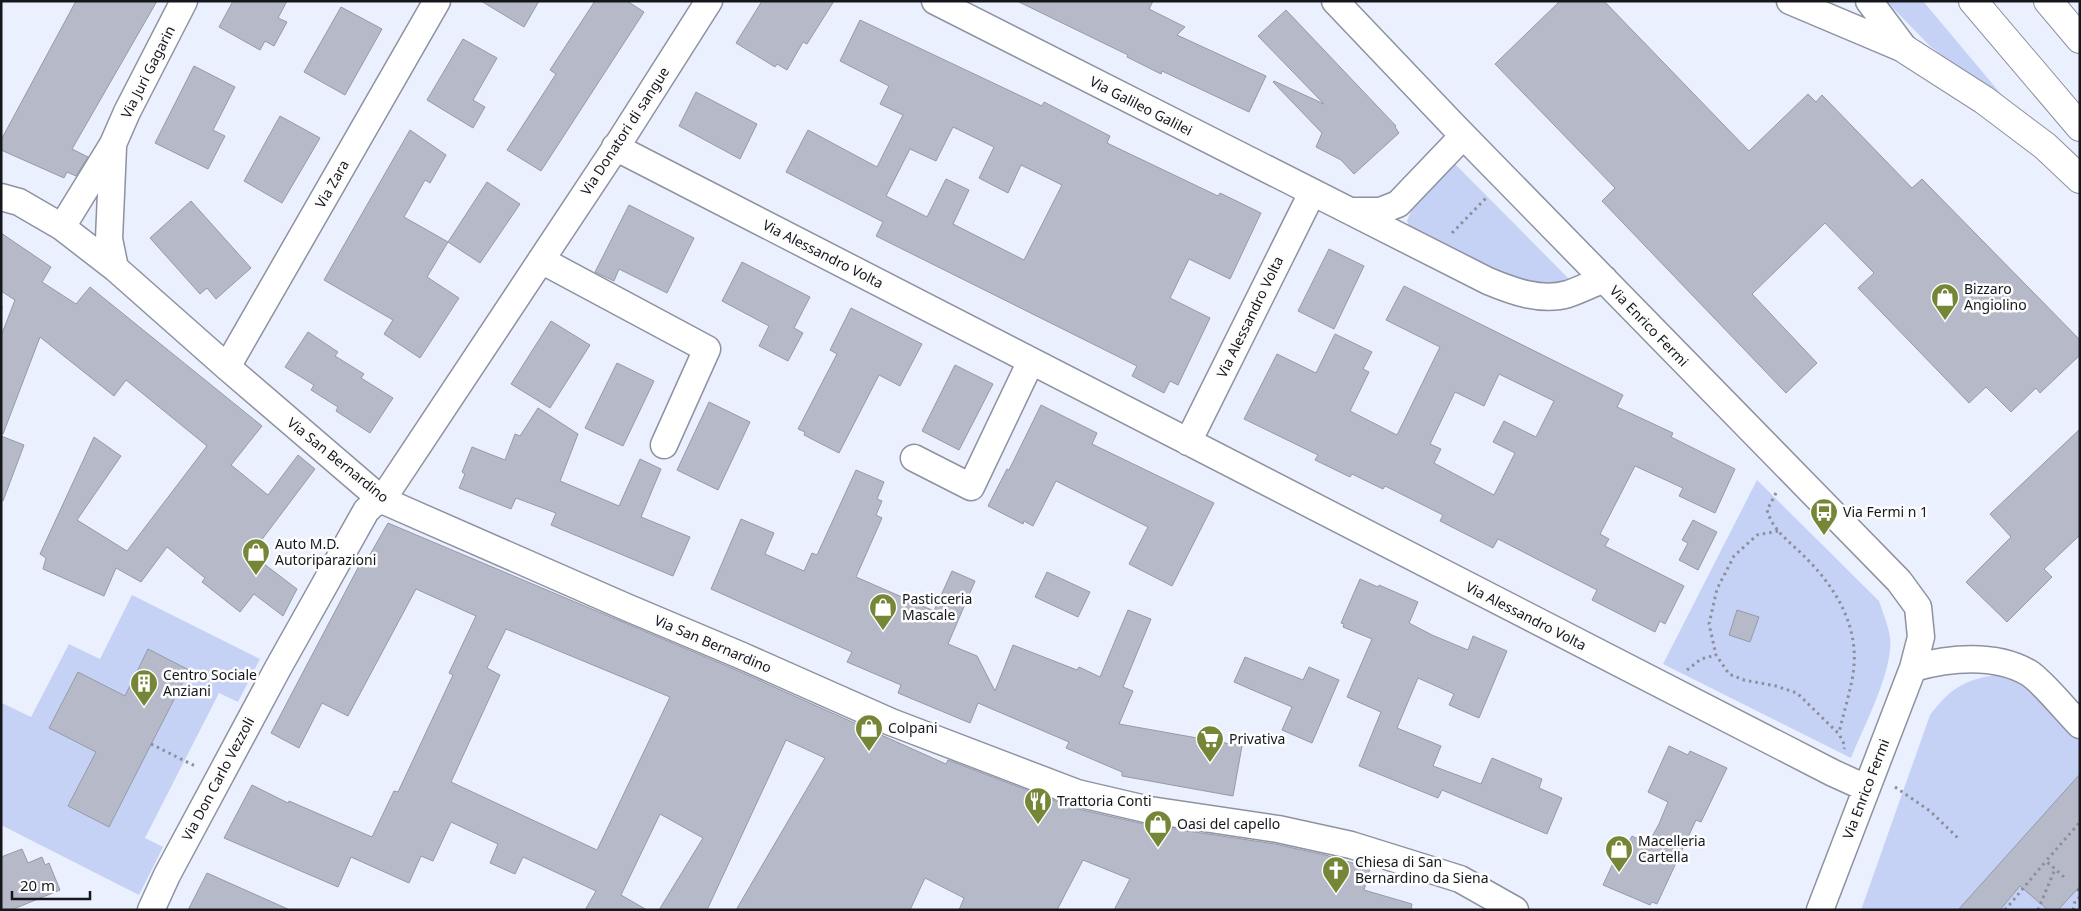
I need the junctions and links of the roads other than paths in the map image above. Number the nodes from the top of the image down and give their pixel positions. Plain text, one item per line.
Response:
1 (184, 1) edge
2 (437, 1) edge
3 (709, 1) edge
4 (935, 1) edge
5 (1336, 1) edge
6 (1790, 1) edge
7 (1870, 1) edge
8 (1973, 1) edge
9 (2048, 1) edge
10 (2080, 39) edge
11 (1906, 50) junction
12 (2080, 127) edge
13 (1464, 136) junction
14 (113, 144) junction
15 (615, 147) junction
16 (2080, 179) edge
17 (1312, 193) junction
18 (1, 197) edge
19 (1398, 204) junction
20 (1346, 210) junction
21 (62, 227) junction
22 (1422, 249) junction
23 (541, 260) junction
24 (115, 268) junction
25 (1604, 279) junction
26 (1031, 361) junction
27 (226, 367) junction
28 (1188, 442) junction
29 (664, 445) dead end
30 (914, 458) dead end
31 (382, 500) junction
32 (1913, 668) junction
33 (2080, 725) edge
34 (1866, 788) junction
35 (151, 910) edge
36 (1514, 910) edge
37 (1820, 910) edge

1 - 14 street, Via Juri Gagarin
2 - 27 street, Via Zara
3 - 15 street, Via Donatori di sangue
4 - 17 street, Via Galileo Galilei
5 - 13 street, Via Enrico Fermi
6 - 11 street
7 - 11 street
8 - 12 highway
9 - 10 highway
11 - 16 highway
13 - 19 street, Via Galileo Galilei
13 - 25 street, Via Enrico Fermi
14 - 21 street, Via Juri Gagarin
14 - 24 street, Via Juri Gagarin
15 - 23 street, Via Donatori di sangue
15 - 26 street, Via Alessandro Volta
17 - 20 street, Via Galileo Galilei
17 - 28 street, Via Alessandro Volta
18 - 21 street, Via San Bernardino
19 - 20 street, Via Galileo Galilei
19 - 22 street, Via Galileo Galilei
20 - 22 street, Via Galileo Galilei
21 - 24 street, Via San Bernardino
22 - 25 street, Via Galileo Galilei
23 - 29 street
23 - 31 street, Via Donatori di sangue
24 - 27 street, Via San Bernardino
25 - 32 street, Via Enrico Fermi
26 - 28 street, Via Alessandro Volta
26 - 30 street
27 - 31 street, Via San Bernardino
28 - 34 street, Via Alessandro Volta
31 - 35 street, Via Don Carlo Vezzoli
31 - 36 street, Via San Bernardino
32 - 33 street
32 - 34 street, Via Enrico Fermi
34 - 37 street, Via Enrico Fermi

